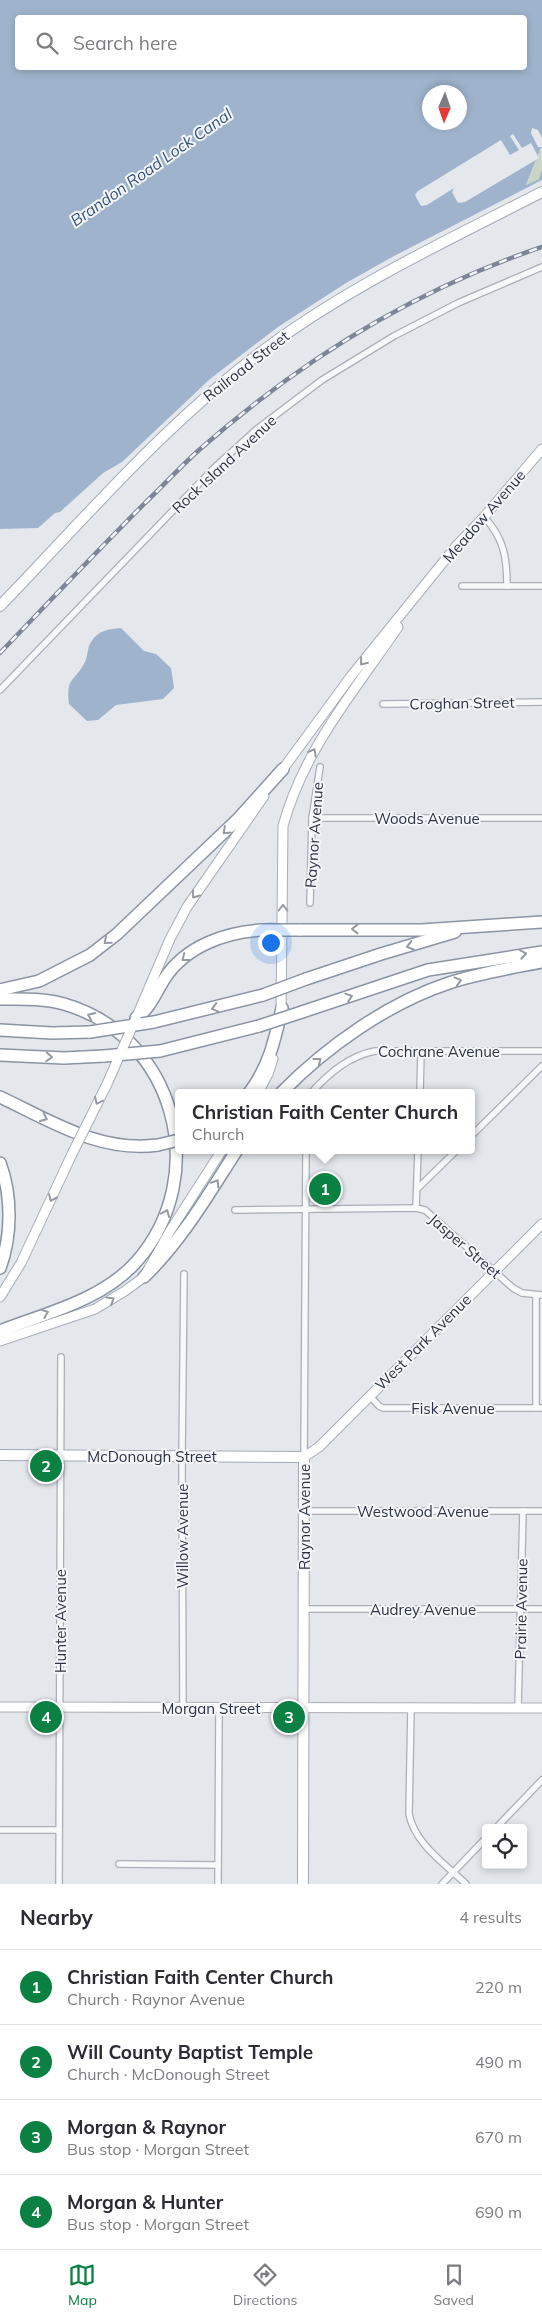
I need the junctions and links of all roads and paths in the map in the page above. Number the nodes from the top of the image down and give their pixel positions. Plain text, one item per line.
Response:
1 (542, 192) edge
2 (542, 267) edge
3 (542, 449) edge
4 (484, 517) junction
5 (427, 584) junction
6 (462, 586) dead end
7 (507, 586) junction
8 (542, 586) edge
9 (0, 606) edge
10 (0, 690) edge
11 (542, 702) edge
12 (383, 704) dead end
13 (320, 767) dead end
14 (283, 770) junction
15 (312, 818) junction
16 (542, 818) edge
17 (310, 903) dead end
18 (542, 922) edge
19 (474, 927) junction
20 (542, 952) edge
21 (542, 962) edge
22 (0, 990) edge
23 (0, 999) edge
24 (282, 1008) junction
25 (136, 1018) junction
26 (0, 1030) edge
27 (421, 1050) junction
28 (542, 1051) edge
29 (0, 1055) edge
30 (542, 1066) edge
31 (252, 1089) edge
32 (260, 1089) edge
33 (285, 1089) edge
34 (315, 1089) edge
35 (420, 1089) edge
36 (0, 1097) edge
37 (175, 1128) edge
38 (475, 1132) edge
39 (175, 1141) edge
40 (177, 1154) edge
41 (219, 1154) edge
42 (234, 1154) edge
43 (306, 1154) edge
44 (418, 1154) edge
45 (453, 1154) edge
46 (0, 1162) edge
47 (417, 1189) junction
48 (416, 1208) junction
49 (235, 1210) dead end
50 (306, 1210) junction
51 (542, 1224) edge
52 (0, 1268) edge
53 (495, 1271) junction
54 (184, 1274) dead end
55 (144, 1277) junction
56 (539, 1295) edge
57 (0, 1297) edge
58 (0, 1331) edge
59 (0, 1341) edge
60 (61, 1357) dead end
61 (369, 1395) junction
62 (539, 1408) edge
63 (0, 1455) edge
64 (60, 1455) junction
65 (182, 1456) junction
66 (304, 1457) junction
67 (523, 1511) junction
68 (542, 1511) edge
69 (304, 1512) junction
70 (304, 1609) junction
71 (542, 1609) edge
72 (521, 1610) junction
73 (0, 1707) edge
74 (59, 1707) junction
75 (183, 1708) junction
76 (219, 1708) junction
77 (304, 1708) junction
78 (411, 1708) junction
79 (518, 1708) junction
80 (542, 1708) edge
81 (542, 1780) edge
82 (500, 1824) edge
83 (0, 1830) edge
84 (59, 1830) junction
85 (482, 1842) edge
86 (119, 1864) dead end
87 (218, 1865) junction
88 (453, 1872) junction
89 (58, 1884) edge
90 (218, 1884) edge
91 (303, 1884) edge
92 (442, 1884) edge
93 (466, 1884) edge

1 - 9 main road, Railroad Street
2 - 10 street, Rock Island Avenue
3 - 4 street, Meadow Avenue
4 - 5 street, Meadow Avenue
4 - 7 street
5 -> 14 street
24 -> 5 street
6 - 7 street
7 - 8 street
11 - 12 street, Croghan Street
13 - 15 street, Raynor Avenue
14 -> 22 highway
14 -> 25 street
15 - 16 street, Woods Avenue
15 - 17 street, Raynor Avenue
18 - 19 highway
19 -> 25 highway, bridge
19 -> 26 highway, bridge
29 -> 20 highway, bridge
33 -> 21 highway
37 -> 23 highway
24 - 31 highway
24 - 32 street
25 -> 57 street, bridge
27 - 28 street, Cochrane Avenue
27 - 34 street, Cochrane Avenue
27 - 35 street
30 - 38 street
36 -> 39 highway, bridge
58 -> 40 highway
41 - 55 street
55 -> 42 highway
43 - 50 street, Raynor Avenue
44 - 47 street
45 - 47 street
46 - 52 highway
47 - 48 street
48 - 50 street, Jasper Street
48 - 53 street, Jasper Street
49 - 50 street, Jasper Street
50 - 66 street, Raynor Avenue
51 - 53 street, West Park Avenue
53 - 56 street, Jasper Street
53 - 61 street, West Park Avenue
54 - 65 street, Willow Avenue
59 -> 55 street
56 - 62 street
60 - 64 street, Hunter Avenue
61 - 62 street, Fisk Avenue
61 - 66 street, West Park Avenue
63 - 64 main road, McDonough Street
64 - 65 main road, McDonough Street
64 - 74 street, Hunter Avenue
65 - 66 main road, McDonough Street
65 - 75 street, Willow Avenue
66 - 69 main road, Raynor Avenue
67 - 68 street, Westwood Avenue
67 - 69 street, Westwood Avenue
67 - 72 street, Prairie Avenue
69 - 70 main road, Raynor Avenue
70 - 72 street, Audrey Avenue
70 - 77 main road, Raynor Avenue
71 - 72 street, Audrey Avenue
72 - 79 street, Prairie Avenue
73 - 74 street, Morgan Street
74 - 75 street, Morgan Street
74 - 84 street, Hunter Avenue
75 - 76 street, Morgan Street
76 - 77 street, Morgan Street
76 - 87 street
77 - 78 street, Morgan Street
77 - 91 main road, Raynor Avenue
78 - 79 street, Morgan Street
78 - 88 street
79 - 80 street, Morgan Street
81 - 82 street
83 - 84 street
84 - 89 street, Hunter Avenue
85 - 88 street
86 - 87 street
87 - 90 street
88 - 92 street
88 - 93 street

